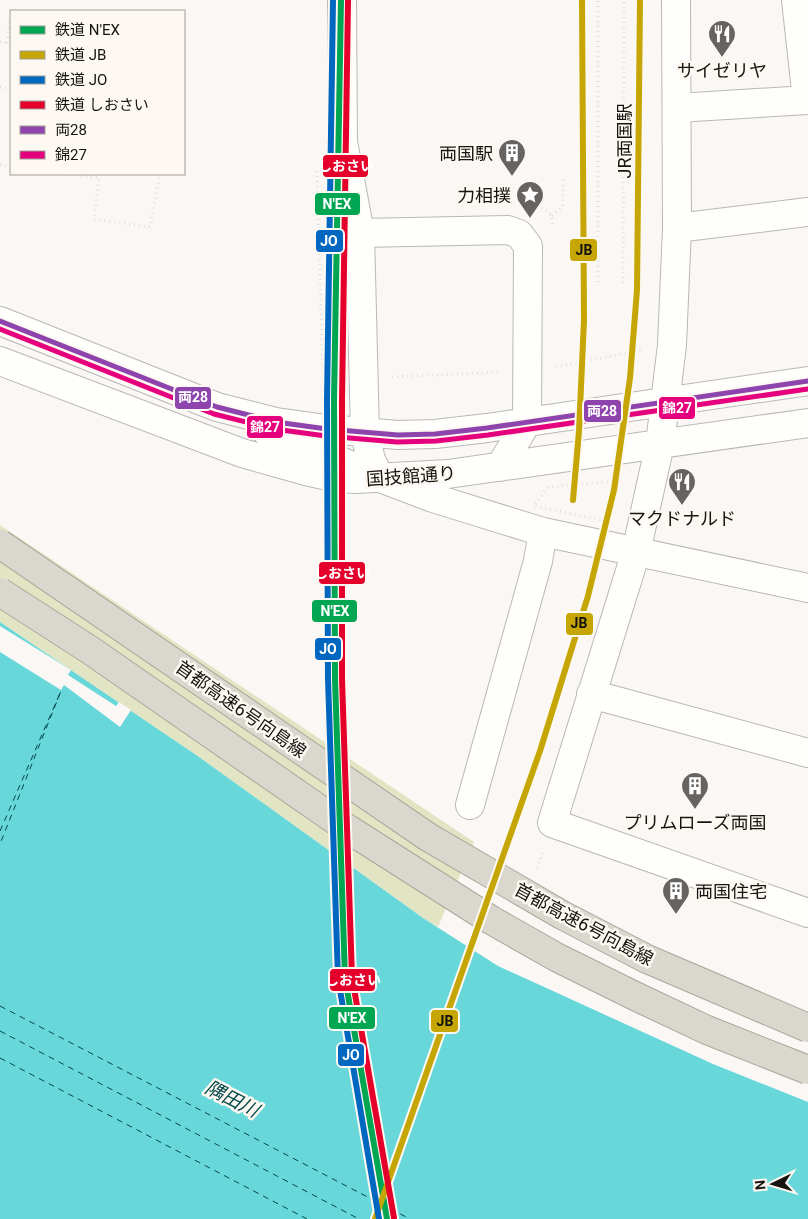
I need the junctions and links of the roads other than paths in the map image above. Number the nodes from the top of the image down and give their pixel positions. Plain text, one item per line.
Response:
1 (342, 0) edge
2 (676, 0) edge
3 (796, 0) edge
4 (677, 108) junction
5 (808, 212) edge
6 (677, 228) junction
7 (360, 233) junction
8 (0, 321) edge
9 (0, 361) edge
10 (808, 381) edge
11 (666, 401) junction
12 (217, 406) junction
13 (527, 422) junction
14 (808, 423) edge
15 (365, 433) junction
16 (660, 444) junction
17 (500, 467) junction
18 (337, 478) junction
19 (380, 478) junction
20 (433, 498) junction
21 (544, 532) junction
22 (0, 544) edge
23 (636, 552) junction
24 (808, 588) edge
25 (0, 592) edge
26 (592, 694) junction
27 (808, 753) edge
28 (470, 805) dead end
29 (808, 914) edge
30 (808, 1028) edge
31 (808, 1070) edge

1 - 7 street
2 - 4 street
3 - 4 street
4 - 6 street
5 - 6 street
6 - 11 street
7 - 13 street
7 - 15 street
8 - 12 street
9 - 18 street, 国技館通り
10 - 11 street
11 - 13 street
11 - 16 street
12 - 15 street
12 - 19 street
13 - 15 street
13 - 17 street
14 - 16 street, 国技館通り
15 - 17 street
15 - 19 street
16 - 17 street, 国技館通り
16 - 23 street
17 - 19 street, 国技館通り
18 - 19 street, 国技館通り
18 - 20 street
19 - 20 street
20 - 21 street
21 - 23 street
21 - 28 street
22 - 30 highway, 首都高速6号向島線, bridge
23 - 24 street
23 - 26 street
25 - 31 highway, bridge
26 - 27 street
26 - 29 street

